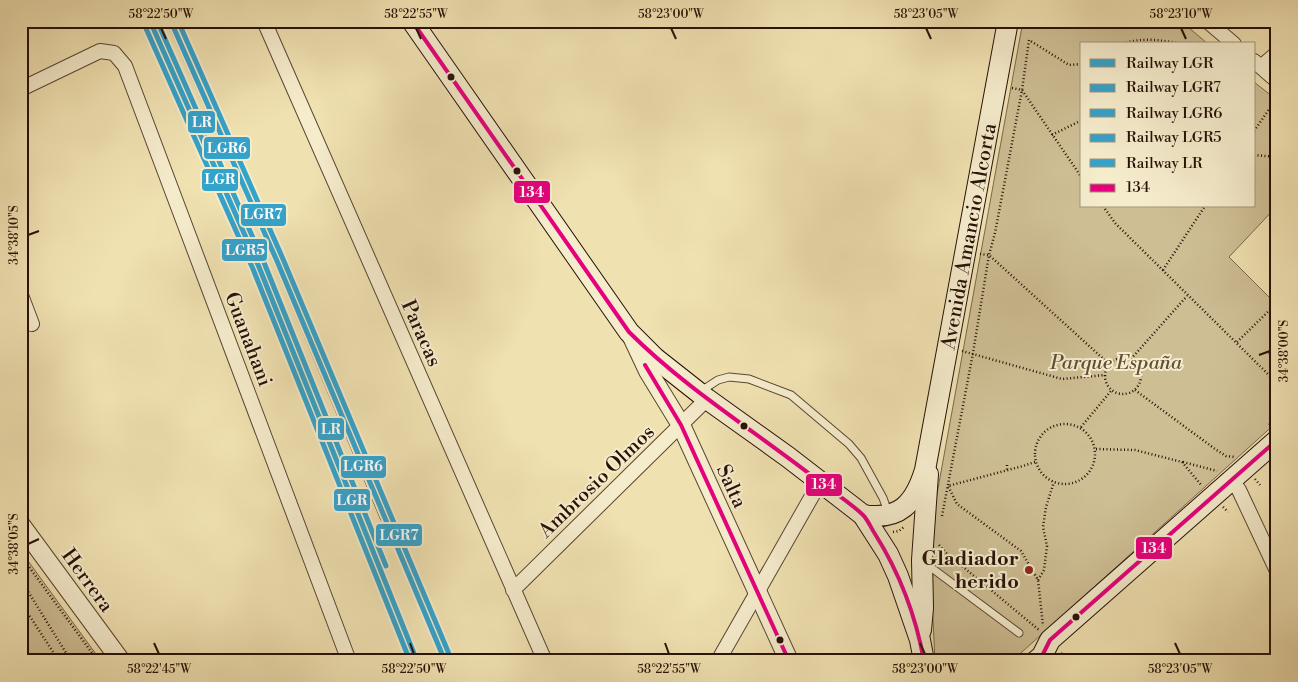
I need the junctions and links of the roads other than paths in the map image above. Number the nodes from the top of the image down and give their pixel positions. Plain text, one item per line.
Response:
1 (264, 21) edge
2 (412, 21) edge
3 (1008, 21) edge
4 (1207, 21) edge
5 (1232, 42) edge
6 (1277, 53) edge
7 (1258, 64) edge
8 (1277, 81) edge
9 (21, 89) edge
10 (21, 295) edge
11 (32, 324) dead end
12 (629, 332) junction
13 (703, 396) junction
14 (681, 425) junction
15 (1277, 440) edge
16 (929, 451) junction
17 (1277, 457) edge
18 (1241, 479) junction
19 (820, 482) junction
20 (863, 515) junction
21 (889, 515) junction
22 (21, 525) edge
23 (922, 560) junction
24 (1277, 570) edge
25 (513, 590) junction
26 (757, 590) junction
27 (1019, 633) dead end
28 (920, 640) junction
29 (1049, 658) edge
30 (121, 661) edge
31 (349, 661) edge
32 (545, 661) edge
33 (718, 661) edge
34 (789, 661) edge
35 (924, 661) edge

1 - 25 street, Paracas
2 - 12 main road
3 - 16 main road, Avenida Amancio Alcorta
4 - 5 street
6 - 7 street
7 - 8 street
9 - 31 street, Guanahani
10 - 11 street
12 - 13 main road
12 - 14 street, Salta
13 - 14 street, Ambrosio Olmos
13 - 19 main road
13 - 21 lane
14 - 25 street, Ambrosio Olmos
14 - 26 street, Salta
15 - 18 main road
16 - 21 main road, Avenida Amancio Alcorta
16 - 23 main road, Avenida Amancio Alcorta
17 - 18 main road
18 - 24 street
18 - 29 main road
19 - 20 main road
19 - 26 street
20 - 21 main road
20 - 28 main road
22 - 30 street, Herrera
23 - 27 lane
23 - 28 main road, Avenida Amancio Alcorta
25 - 32 street, Paracas
26 - 33 street
26 - 34 street, Salta
28 - 35 main road

